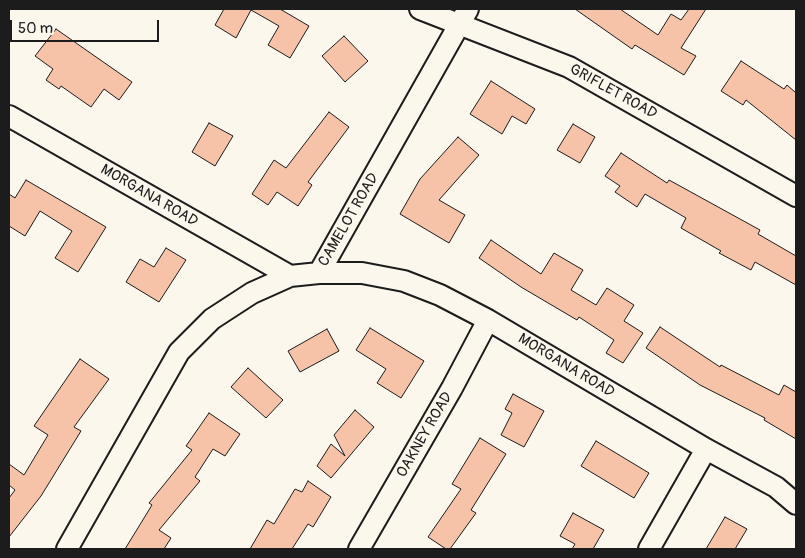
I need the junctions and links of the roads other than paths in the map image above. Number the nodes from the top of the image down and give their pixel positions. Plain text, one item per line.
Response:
1 (420, 9) edge
2 (464, 16) edge
3 (9, 116) edge
4 (796, 196) edge
5 (319, 273) junction
6 (290, 276) junction
7 (488, 320) junction
8 (706, 449) junction
9 (796, 504) edge
10 (68, 549) edge
11 (360, 549) edge
12 (649, 549) edge

1 - 2 street, GRIFLET ROAD
2 - 4 street, GRIFLET ROAD
2 - 5 street, CAMELOT ROAD
3 - 6 street, MORGANA ROAD
5 - 6 street, CAMELOT ROAD
5 - 7 street, MORGANA ROAD
6 - 10 street, CAMELOT ROAD
7 - 8 street, MORGANA ROAD
7 - 11 street, OAKNEY ROAD
8 - 9 street, MORGANA ROAD
8 - 12 street

